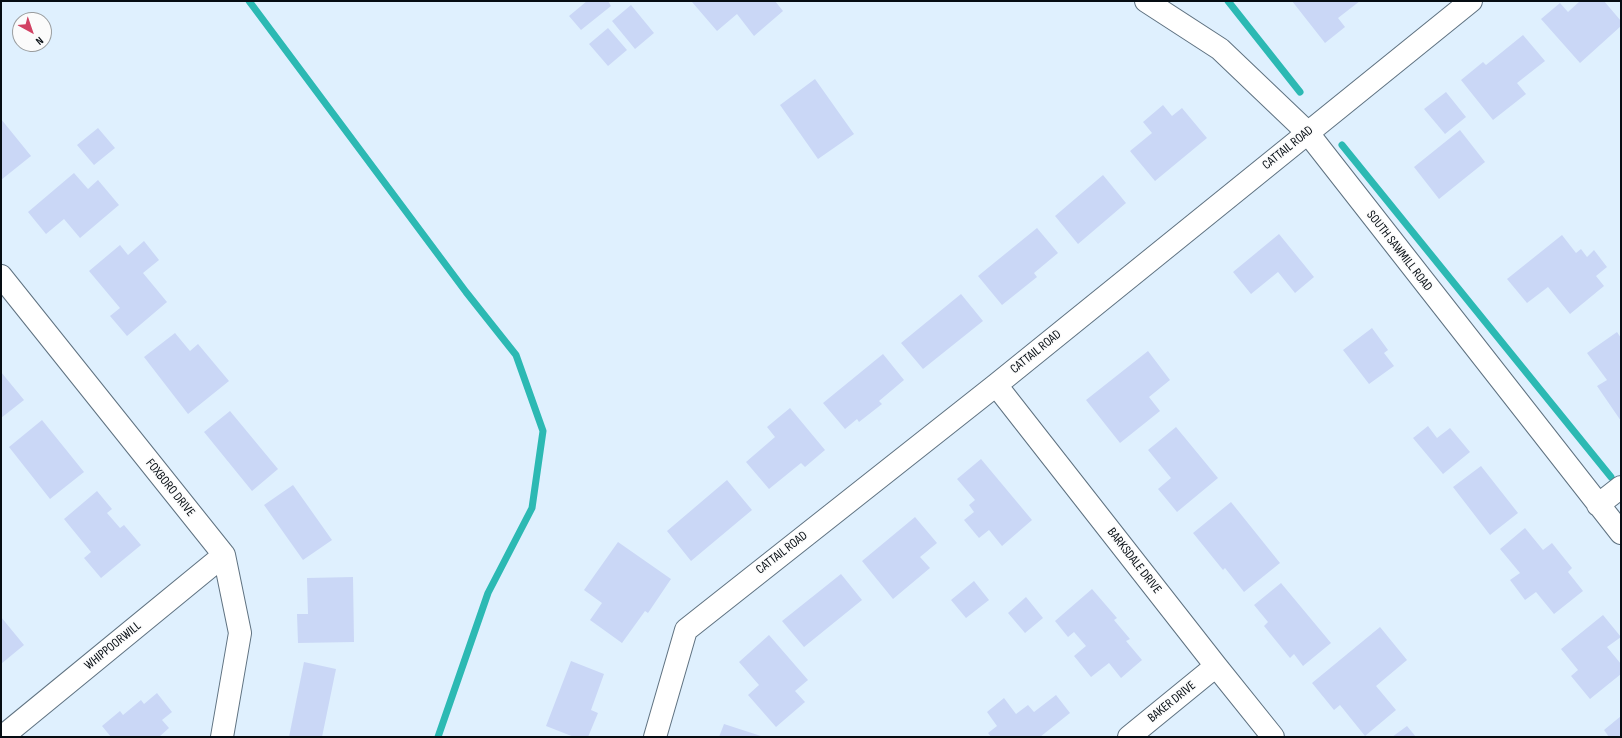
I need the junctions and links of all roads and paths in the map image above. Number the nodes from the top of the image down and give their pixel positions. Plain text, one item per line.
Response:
1 (1146, 1) edge
2 (1471, 1) edge
3 (1307, 132) junction
4 (1, 276) edge
5 (996, 385) junction
6 (1621, 487) edge
7 (1598, 504) junction
8 (1621, 533) edge
9 (224, 555) junction
10 (1216, 666) junction
11 (2, 737) edge
12 (222, 737) edge
13 (655, 737) edge
14 (1129, 737) edge
15 (1274, 737) edge

1 - 3 street, SOUTH SAWMILL ROAD
2 - 3 street, CATTAIL ROAD
3 - 5 street, CATTAIL ROAD
3 - 7 street, SOUTH SAWMILL ROAD
4 - 9 street, FOXBORO DRIVE
5 - 10 street, BARKSDALE DRIVE
5 - 13 street, CATTAIL ROAD
6 - 7 street
7 - 8 street, SOUTH SAWMILL ROAD
9 - 11 street, WHIPPOORWILL
9 - 12 street, FOXBORO DRIVE
10 - 14 street, BAKER DRIVE
10 - 15 street, BARKSDALE DRIVE

